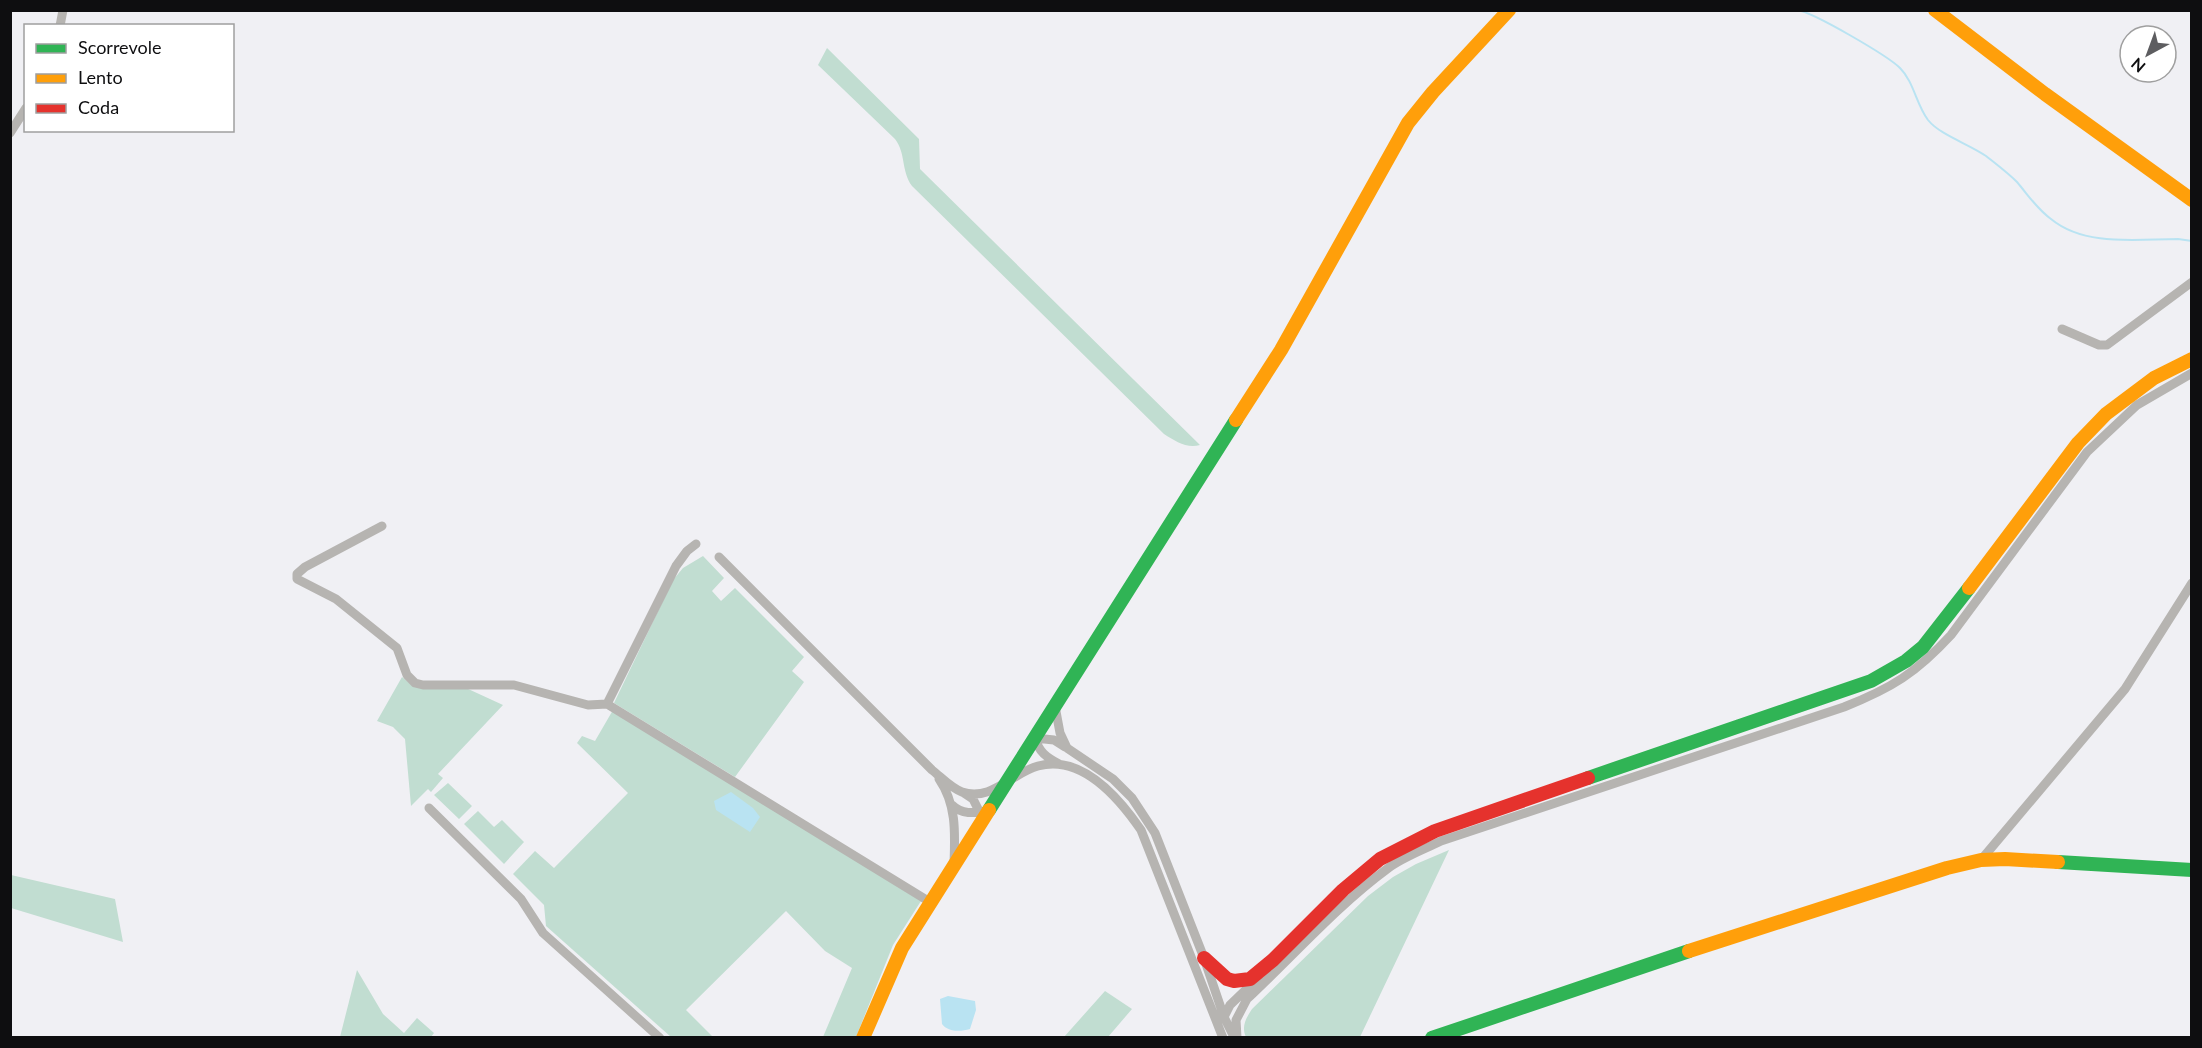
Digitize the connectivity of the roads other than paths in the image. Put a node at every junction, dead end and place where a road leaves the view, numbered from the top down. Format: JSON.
{"nodes":[{"id":1,"x":1509,"y":10,"type":"edge"},
{"id":2,"x":1935,"y":10,"type":"edge"},
{"id":3,"x":24,"y":111,"type":"edge"},
{"id":4,"x":10,"y":133,"type":"edge"},
{"id":5,"x":2192,"y":200,"type":"edge"},
{"id":6,"x":2192,"y":282,"type":"edge"},
{"id":7,"x":2062,"y":329,"type":"dead end"},
{"id":8,"x":2192,"y":359,"type":"edge"},
{"id":9,"x":2192,"y":373,"type":"edge"},
{"id":10,"x":382,"y":526,"type":"dead end"},
{"id":11,"x":696,"y":544,"type":"dead end"},
{"id":12,"x":719,"y":556,"type":"dead end"},
{"id":13,"x":2192,"y":583,"type":"edge"},
{"id":14,"x":607,"y":704,"type":"junction"},
{"id":15,"x":1055,"y":706,"type":"junction"},
{"id":16,"x":1035,"y":738,"type":"junction"},
{"id":17,"x":1067,"y":748,"type":"junction"},
{"id":18,"x":1059,"y":764,"type":"junction"},
{"id":19,"x":932,"y":770,"type":"junction"},
{"id":20,"x":1008,"y":782,"type":"junction"},
{"id":21,"x":961,"y":792,"type":"junction"},
{"id":22,"x":952,"y":805,"type":"junction"},
{"id":23,"x":429,"y":808,"type":"dead end"},
{"id":24,"x":984,"y":814,"type":"junction"},
{"id":25,"x":1981,"y":860,"type":"junction"},
{"id":26,"x":953,"y":865,"type":"junction"},
{"id":27,"x":2192,"y":870,"type":"edge"},
{"id":28,"x":930,"y":902,"type":"junction"},
{"id":29,"x":1204,"y":958,"type":"junction"},
{"id":30,"x":1273,"y":960,"type":"junction"},
{"id":31,"x":1205,"y":991,"type":"junction"},
{"id":32,"x":1247,"y":999,"type":"junction"},
{"id":33,"x":1224,"y":1017,"type":"junction"},
{"id":34,"x":660,"y":1038,"type":"edge"},
{"id":35,"x":863,"y":1038,"type":"edge"},
{"id":36,"x":1224,"y":1038,"type":"edge"},
{"id":37,"x":1236,"y":1038,"type":"edge"},
{"id":38,"x":1432,"y":1038,"type":"edge"}],
"edges":[{"from":1,"to":15,"type":"street"},
{"from":2,"to":5,"type":"street"},
{"from":3,"to":4,"type":"street"},
{"from":6,"to":7,"type":"street"},
{"from":8,"to":30,"type":"street"},
{"from":9,"to":32,"type":"street"},
{"from":10,"to":14,"type":"street"},
{"from":11,"to":14,"type":"street"},
{"from":12,"to":19,"type":"street"},
{"from":13,"to":25,"type":"street"},
{"from":14,"to":28,"type":"street"},
{"from":15,"to":16,"type":"street"},
{"from":15,"to":17,"type":"street"},
{"from":16,"to":17,"type":"street"},
{"from":16,"to":18,"type":"street"},
{"from":16,"to":20,"type":"street"},
{"from":17,"to":29,"type":"street"},
{"from":18,"to":20,"type":"street"},
{"from":18,"to":31,"type":"street"},
{"from":19,"to":21,"type":"street"},
{"from":19,"to":22,"type":"street"},
{"from":20,"to":21,"type":"street"},
{"from":20,"to":24,"type":"street"},
{"from":21,"to":24,"type":"street"},
{"from":22,"to":24,"type":"street"},
{"from":22,"to":26,"type":"street"},
{"from":23,"to":34,"type":"street"},
{"from":24,"to":26,"type":"street"},
{"from":25,"to":27,"type":"street"},
{"from":25,"to":38,"type":"street"},
{"from":26,"to":28,"type":"street"},
{"from":28,"to":35,"type":"street"},
{"from":29,"to":30,"type":"street"},
{"from":29,"to":33,"type":"street"},
{"from":30,"to":33,"type":"street"},
{"from":31,"to":33,"type":"street"},
{"from":31,"to":36,"type":"street"},
{"from":32,"to":33,"type":"street"},
{"from":32,"to":37,"type":"street"},
{"from":33,"to":36,"type":"street"},
{"from":33,"to":37,"type":"street"}]}
